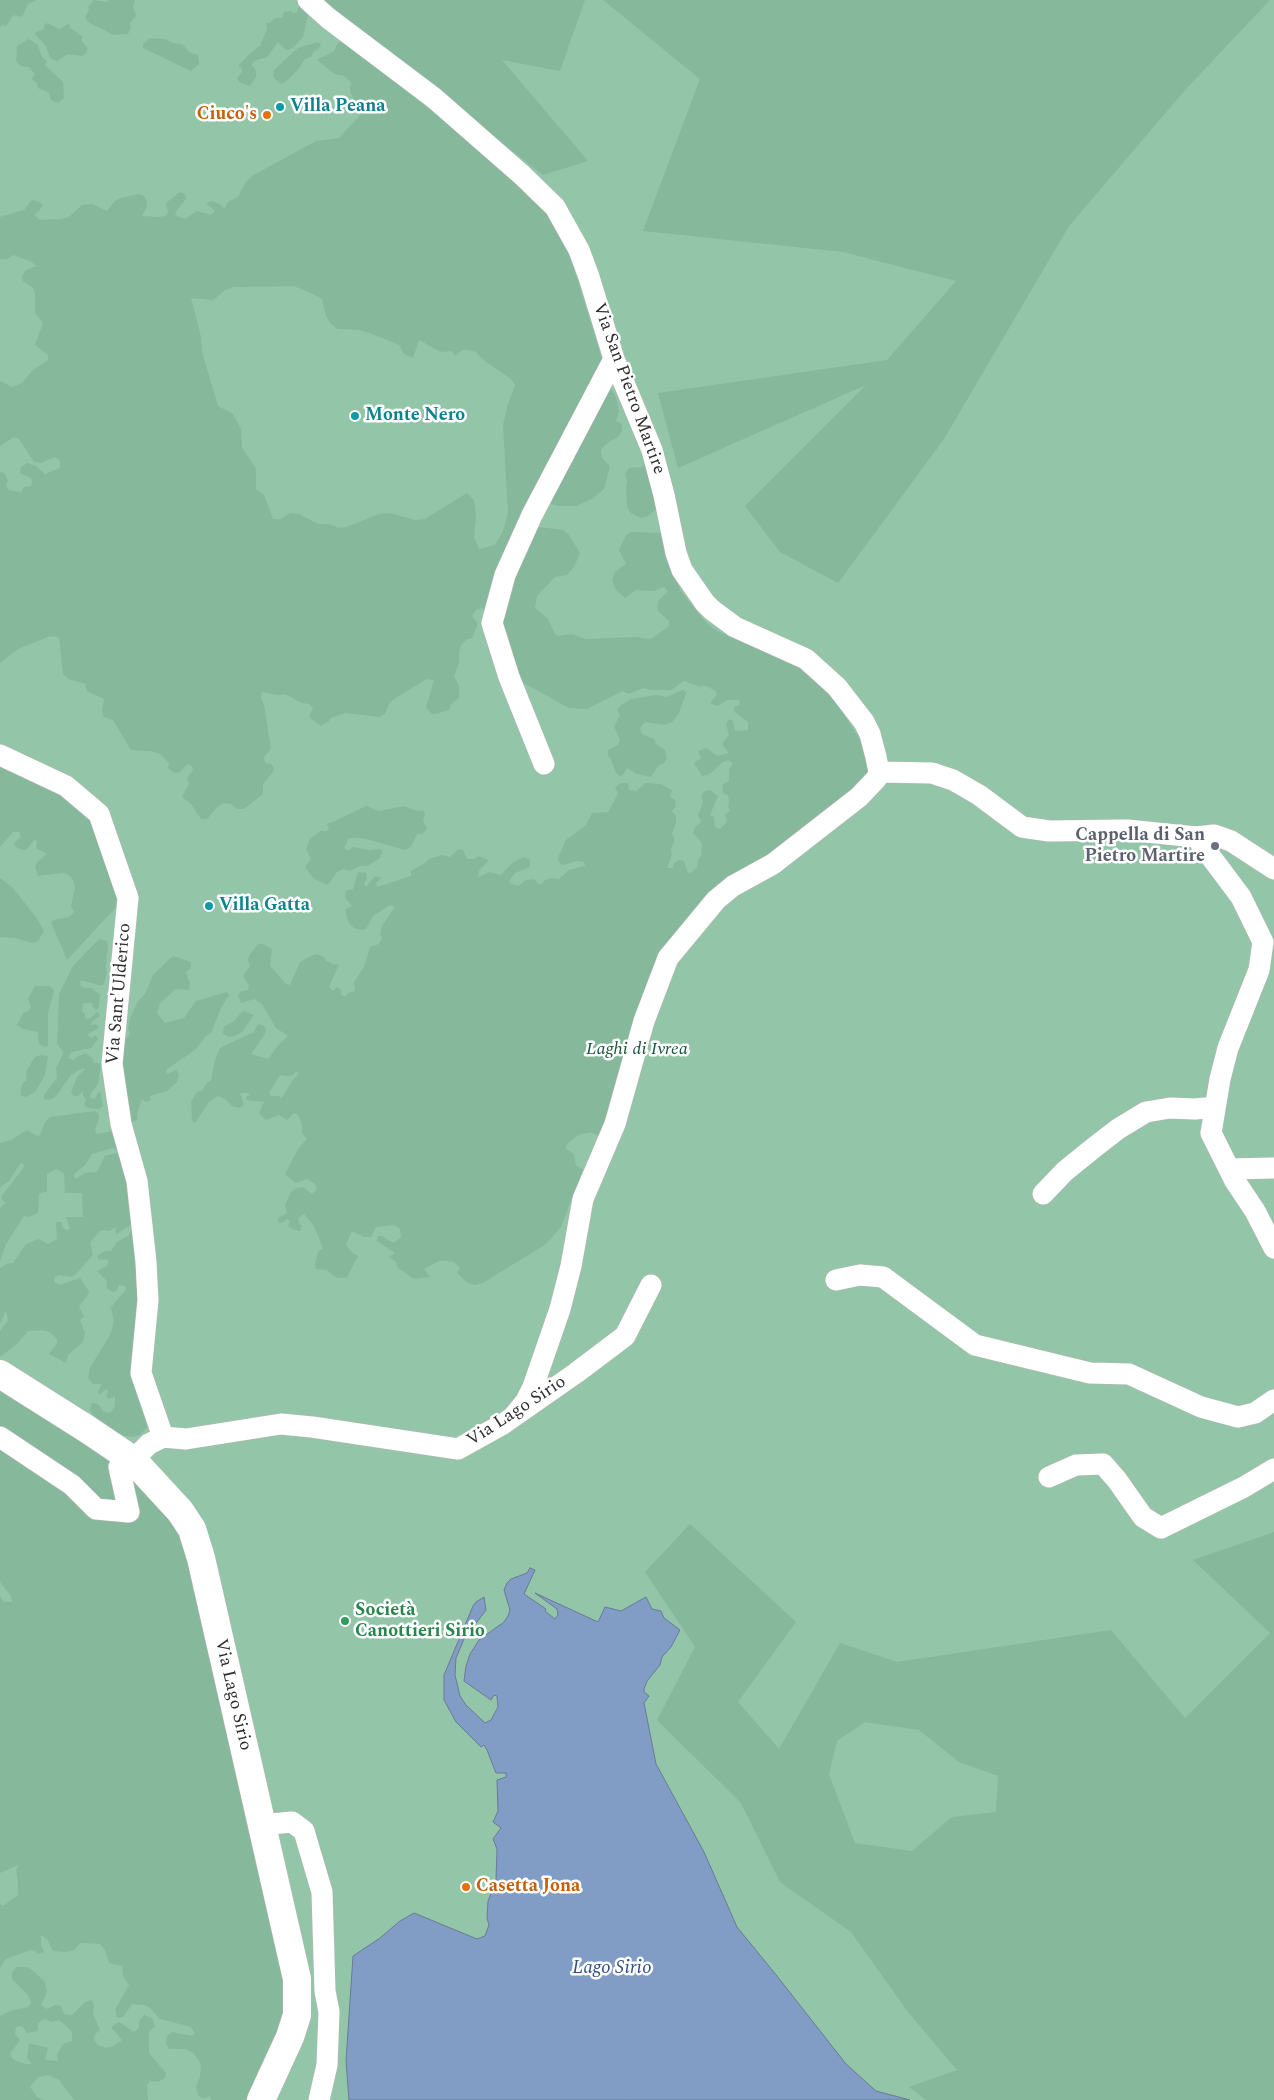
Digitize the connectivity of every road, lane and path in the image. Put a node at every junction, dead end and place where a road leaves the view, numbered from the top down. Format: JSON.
{"nodes":[{"id":1,"x":308,"y":0,"type":"edge"},
{"id":2,"x":614,"y":359,"type":"junction"},
{"id":3,"x":0,"y":755,"type":"edge"},
{"id":4,"x":544,"y":764,"type":"dead end"},
{"id":5,"x":879,"y":772,"type":"junction"},
{"id":6,"x":1196,"y":837,"type":"junction"},
{"id":7,"x":1274,"y":869,"type":"edge"},
{"id":8,"x":1215,"y":1107,"type":"junction"},
{"id":9,"x":1274,"y":1168,"type":"edge"},
{"id":10,"x":1229,"y":1169,"type":"junction"},
{"id":11,"x":1043,"y":1194,"type":"dead end"},
{"id":12,"x":1274,"y":1248,"type":"edge"},
{"id":13,"x":836,"y":1280,"type":"dead end"},
{"id":14,"x":651,"y":1285,"type":"dead end"},
{"id":15,"x":0,"y":1374,"type":"edge"},
{"id":16,"x":1274,"y":1400,"type":"edge"},
{"id":17,"x":513,"y":1417,"type":"junction"},
{"id":18,"x":0,"y":1437,"type":"edge"},
{"id":19,"x":163,"y":1437,"type":"junction"},
{"id":20,"x":133,"y":1460,"type":"junction"},
{"id":21,"x":1274,"y":1469,"type":"edge"},
{"id":22,"x":1049,"y":1477,"type":"dead end"},
{"id":23,"x":271,"y":1824,"type":"dead end"},
{"id":24,"x":261,"y":2100,"type":"edge"},
{"id":25,"x":319,"y":2100,"type":"edge"}],
"edges":[{"from":1,"to":2,"type":"street","name":"Via San Pietro Martire"},
{"from":2,"to":4,"type":"street"},
{"from":2,"to":5,"type":"street","name":"Via San Pietro Martire"},
{"from":3,"to":19,"type":"street","name":"Via Sant'Ulderico"},
{"from":5,"to":6,"type":"street"},
{"from":5,"to":17,"type":"street"},
{"from":6,"to":7,"type":"street"},
{"from":6,"to":8,"type":"street"},
{"from":8,"to":10,"type":"street"},
{"from":8,"to":11,"type":"street"},
{"from":9,"to":10,"type":"street"},
{"from":10,"to":12,"type":"street"},
{"from":13,"to":16,"type":"street"},
{"from":14,"to":17,"type":"street","name":"Via Lago Sirio"},
{"from":15,"to":20,"type":"main road","name":"Via Lago Sirio"},
{"from":17,"to":19,"type":"street","name":"Via Lago Sirio"},
{"from":18,"to":20,"type":"street"},
{"from":19,"to":20,"type":"street"},
{"from":20,"to":24,"type":"main road","name":"Via Lago Sirio"},
{"from":21,"to":22,"type":"street"},
{"from":23,"to":25,"type":"street"}]}
